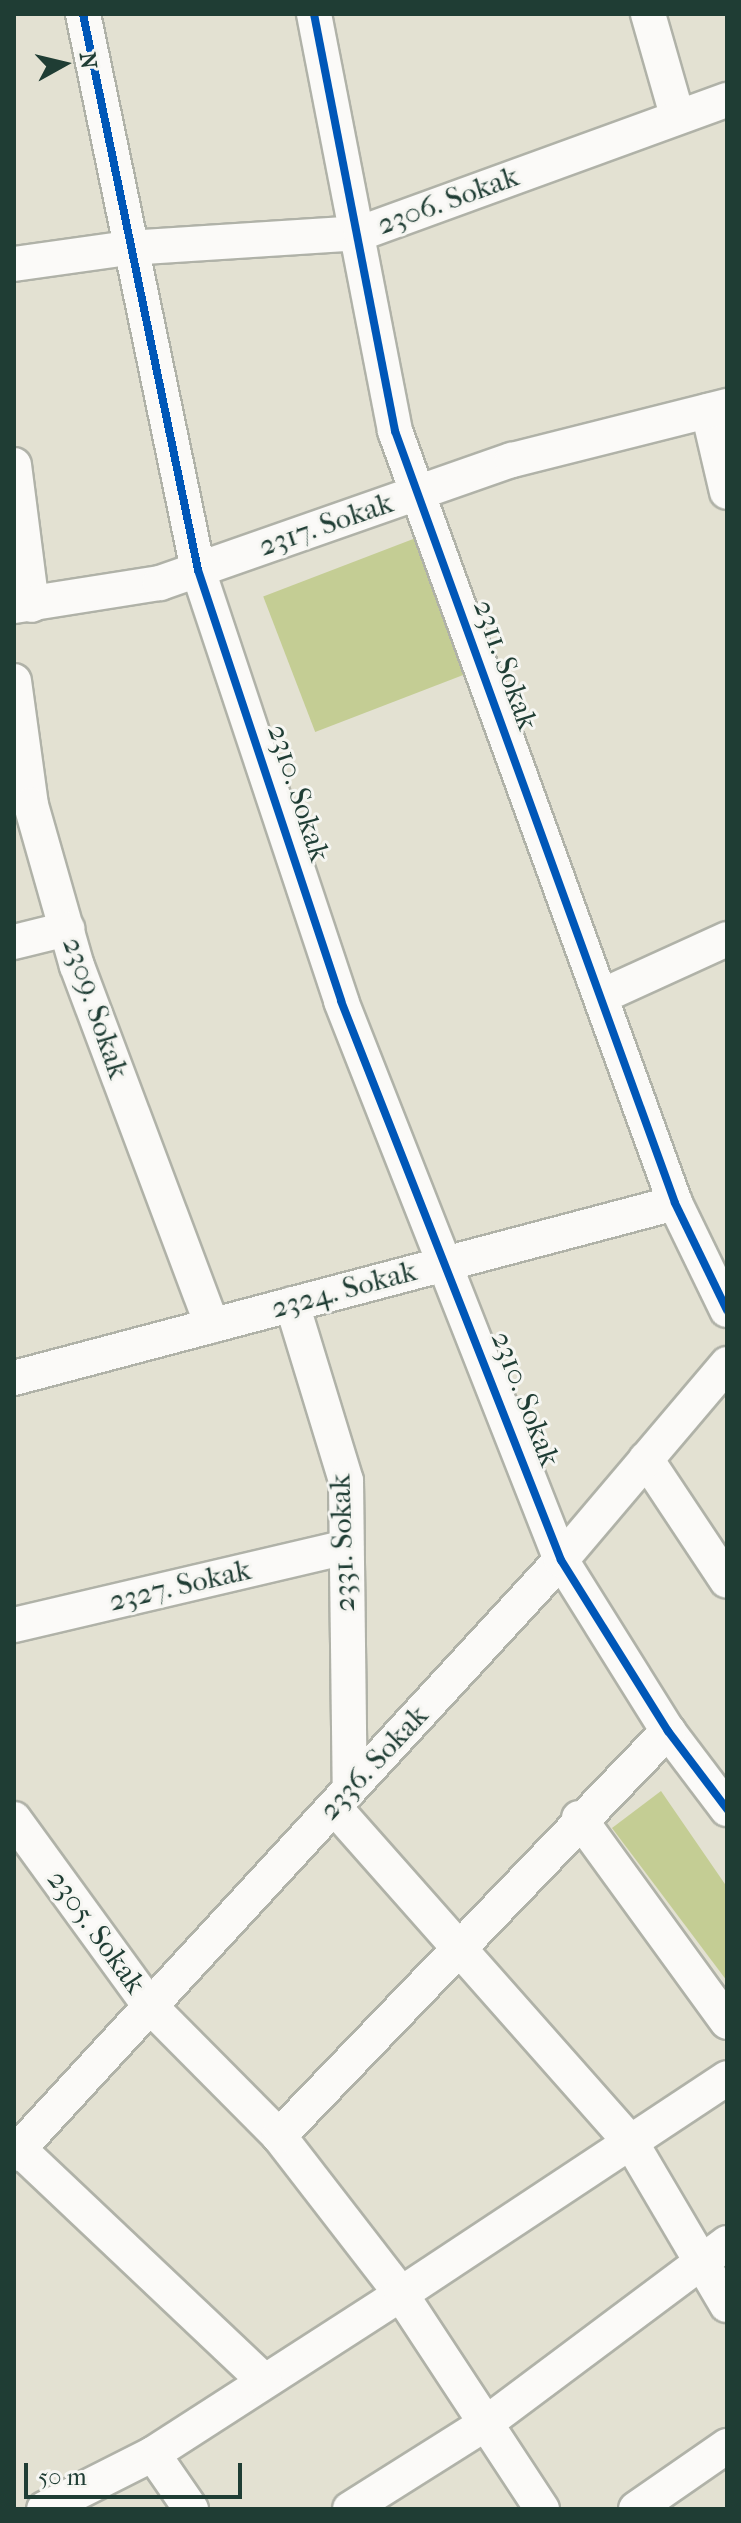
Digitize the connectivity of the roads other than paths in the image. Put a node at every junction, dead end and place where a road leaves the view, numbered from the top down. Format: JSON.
{"nodes":[{"id":1,"x":83,"y":14,"type":"edge"},
{"id":2,"x":314,"y":14,"type":"edge"},
{"id":3,"x":648,"y":14,"type":"edge"},
{"id":4,"x":727,"y":100,"type":"edge"},
{"id":5,"x":677,"y":115,"type":"junction"},
{"id":6,"x":361,"y":233,"type":"junction"},
{"id":7,"x":128,"y":248,"type":"junction"},
{"id":8,"x":14,"y":264,"type":"edge"},
{"id":9,"x":718,"y":409,"type":"edge"},
{"id":10,"x":14,"y":465,"type":"edge"},
{"id":11,"x":727,"y":492,"type":"edge"},
{"id":12,"x":417,"y":493,"type":"junction"},
{"id":13,"x":198,"y":570,"type":"junction"},
{"id":14,"x":23,"y":606,"type":"edge"},
{"id":15,"x":14,"y":681,"type":"edge"},
{"id":16,"x":67,"y":929,"type":"junction"},
{"id":17,"x":727,"y":939,"type":"edge"},
{"id":18,"x":14,"y":942,"type":"edge"},
{"id":19,"x":602,"y":996,"type":"junction"},
{"id":20,"x":675,"y":1203,"type":"junction"},
{"id":21,"x":446,"y":1263,"type":"junction"},
{"id":22,"x":292,"y":1304,"type":"junction"},
{"id":23,"x":727,"y":1310,"type":"edge"},
{"id":24,"x":212,"y":1325,"type":"junction"},
{"id":25,"x":727,"y":1364,"type":"edge"},
{"id":26,"x":14,"y":1378,"type":"edge"},
{"id":27,"x":646,"y":1459,"type":"junction"},
{"id":28,"x":346,"y":1547,"type":"junction"},
{"id":29,"x":561,"y":1560,"type":"junction"},
{"id":30,"x":727,"y":1581,"type":"edge"},
{"id":31,"x":14,"y":1625,"type":"edge"},
{"id":32,"x":668,"y":1731,"type":"junction"},
{"id":33,"x":342,"y":1798,"type":"junction"},
{"id":34,"x":727,"y":1809,"type":"edge"},
{"id":35,"x":579,"y":1818,"type":"junction"},
{"id":36,"x":14,"y":1819,"type":"edge"},
{"id":37,"x":461,"y":1943,"type":"junction"},
{"id":38,"x":150,"y":2006,"type":"junction"},
{"id":39,"x":727,"y":2022,"type":"edge"},
{"id":40,"x":727,"y":2078,"type":"edge"},
{"id":41,"x":279,"y":2136,"type":"junction"},
{"id":42,"x":632,"y":2144,"type":"junction"},
{"id":43,"x":16,"y":2152,"type":"edge"},
{"id":44,"x":713,"y":2252,"type":"edge"},
{"id":45,"x":401,"y":2294,"type":"junction"},
{"id":46,"x":727,"y":2305,"type":"edge"},
{"id":47,"x":264,"y":2381,"type":"junction"},
{"id":48,"x":485,"y":2424,"type":"junction"},
{"id":49,"x":727,"y":2446,"type":"edge"},
{"id":50,"x":153,"y":2454,"type":"junction"},
{"id":51,"x":399,"y":2496,"type":"edge"},
{"id":52,"x":44,"y":2509,"type":"edge"},
{"id":53,"x":191,"y":2509,"type":"edge"},
{"id":54,"x":350,"y":2509,"type":"edge"},
{"id":55,"x":542,"y":2509,"type":"edge"},
{"id":56,"x":636,"y":2509,"type":"edge"}],
"edges":[{"from":1,"to":7,"type":"street","name":"2310. Sokak"},
{"from":2,"to":6,"type":"street","name":"2311. Sokak"},
{"from":3,"to":5,"type":"street"},
{"from":4,"to":5,"type":"street","name":"2306. Sokak"},
{"from":5,"to":6,"type":"street","name":"2306. Sokak"},
{"from":6,"to":7,"type":"street","name":"2306. Sokak"},
{"from":6,"to":12,"type":"street","name":"2311. Sokak"},
{"from":7,"to":8,"type":"street","name":"2306. Sokak"},
{"from":7,"to":13,"type":"street","name":"2310. Sokak"},
{"from":9,"to":11,"type":"street"},
{"from":9,"to":12,"type":"street","name":"2317. Sokak"},
{"from":10,"to":14,"type":"street"},
{"from":12,"to":13,"type":"street","name":"2317. Sokak"},
{"from":12,"to":19,"type":"street","name":"2311. Sokak"},
{"from":13,"to":14,"type":"street","name":"2317. Sokak"},
{"from":13,"to":21,"type":"street","name":"2310. Sokak"},
{"from":15,"to":16,"type":"street","name":"2309. Sokak"},
{"from":16,"to":18,"type":"street"},
{"from":16,"to":24,"type":"street","name":"2309. Sokak"},
{"from":17,"to":19,"type":"street"},
{"from":19,"to":20,"type":"street","name":"2311. Sokak"},
{"from":20,"to":21,"type":"street","name":"2324. Sokak"},
{"from":20,"to":23,"type":"street","name":"2311. Sokak"},
{"from":21,"to":22,"type":"street","name":"2324. Sokak"},
{"from":21,"to":29,"type":"street","name":"2310. Sokak"},
{"from":22,"to":24,"type":"street","name":"2324. Sokak"},
{"from":22,"to":28,"type":"street","name":"2331. Sokak"},
{"from":24,"to":26,"type":"street","name":"2324. Sokak"},
{"from":25,"to":27,"type":"street","name":"2336. Sokak"},
{"from":27,"to":29,"type":"street","name":"2336. Sokak"},
{"from":27,"to":30,"type":"street"},
{"from":28,"to":31,"type":"street","name":"2327. Sokak"},
{"from":28,"to":33,"type":"street","name":"2331. Sokak"},
{"from":29,"to":32,"type":"street","name":"2310. Sokak"},
{"from":29,"to":33,"type":"street","name":"2336. Sokak"},
{"from":32,"to":34,"type":"street","name":"2310. Sokak"},
{"from":32,"to":35,"type":"street"},
{"from":33,"to":37,"type":"street"},
{"from":33,"to":38,"type":"street","name":"2336. Sokak"},
{"from":35,"to":37,"type":"street"},
{"from":35,"to":39,"type":"street"},
{"from":36,"to":38,"type":"street","name":"2305. Sokak"},
{"from":37,"to":41,"type":"street"},
{"from":37,"to":42,"type":"street"},
{"from":38,"to":41,"type":"street","name":"2305. Sokak"},
{"from":38,"to":43,"type":"street","name":"2336. Sokak"},
{"from":40,"to":42,"type":"street"},
{"from":41,"to":45,"type":"street","name":"2305. Sokak"},
{"from":42,"to":44,"type":"street"},
{"from":42,"to":45,"type":"street"},
{"from":43,"to":47,"type":"street"},
{"from":44,"to":46,"type":"street"},
{"from":44,"to":48,"type":"street"},
{"from":45,"to":47,"type":"street"},
{"from":45,"to":48,"type":"street","name":"2305. Sokak"},
{"from":47,"to":50,"type":"street"},
{"from":48,"to":51,"type":"street"},
{"from":48,"to":55,"type":"street","name":"2305. Sokak"},
{"from":49,"to":56,"type":"street"},
{"from":50,"to":52,"type":"street"},
{"from":50,"to":53,"type":"street"},
{"from":51,"to":54,"type":"street"}]}
